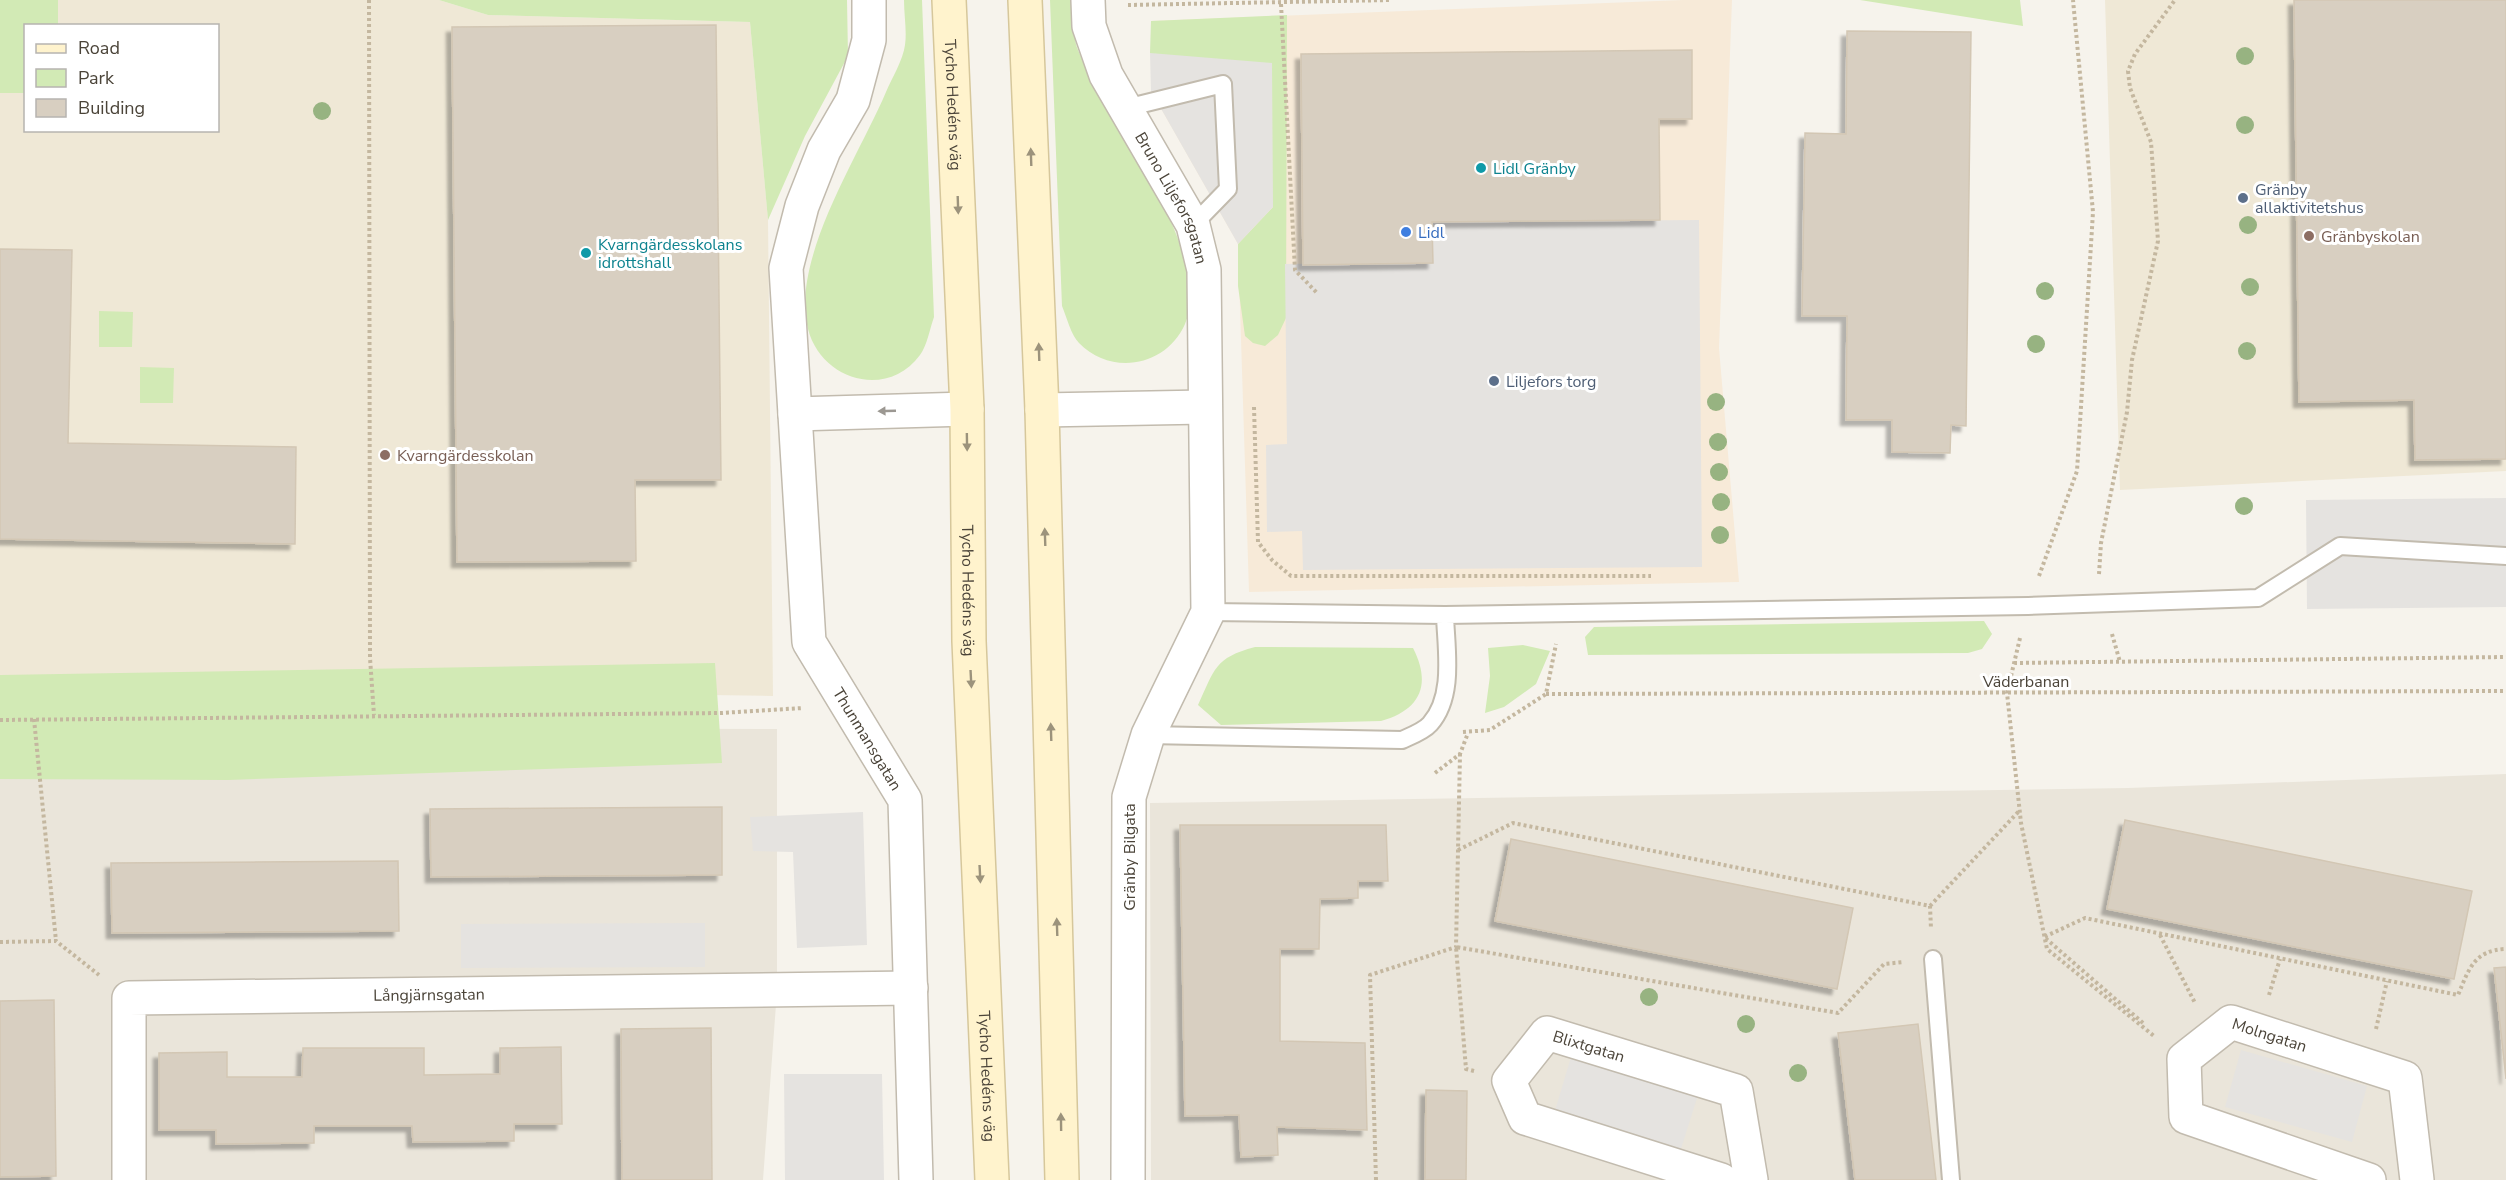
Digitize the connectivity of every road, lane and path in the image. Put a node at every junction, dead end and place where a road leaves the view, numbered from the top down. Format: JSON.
{"nodes":[{"id":1,"x":369,"y":0,"type":"edge"},
{"id":2,"x":869,"y":0,"type":"edge"},
{"id":3,"x":949,"y":0,"type":"edge"},
{"id":4,"x":1025,"y":0,"type":"edge"},
{"id":5,"x":1391,"y":0,"type":"edge"},
{"id":6,"x":2073,"y":0,"type":"edge"},
{"id":7,"x":2175,"y":0,"type":"edge"},
{"id":8,"x":1268,"y":2,"type":"edge"},
{"id":9,"x":1298,"y":2,"type":"edge"},
{"id":10,"x":1088,"y":3,"type":"edge"},
{"id":11,"x":1281,"y":4,"type":"junction"},
{"id":12,"x":1126,"y":108,"type":"junction"},
{"id":13,"x":1193,"y":225,"type":"junction"},
{"id":14,"x":1317,"y":293,"type":"dead end"},
{"id":15,"x":1205,"y":407,"type":"junction"},
{"id":16,"x":1254,"y":407,"type":"dead end"},
{"id":17,"x":967,"y":409,"type":"junction"},
{"id":18,"x":1042,"y":410,"type":"junction"},
{"id":19,"x":795,"y":414,"type":"junction"},
{"id":20,"x":2506,"y":556,"type":"edge"},
{"id":21,"x":1651,"y":576,"type":"dead end"},
{"id":22,"x":2104,"y":603,"type":"junction"},
{"id":23,"x":2028,"y":606,"type":"junction"},
{"id":24,"x":1208,"y":612,"type":"junction"},
{"id":25,"x":1563,"y":612,"type":"junction"},
{"id":26,"x":1445,"y":615,"type":"junction"},
{"id":27,"x":2506,"y":657,"type":"edge"},
{"id":28,"x":2120,"y":662,"type":"junction"},
{"id":29,"x":2014,"y":663,"type":"junction"},
{"id":30,"x":2506,"y":691,"type":"edge"},
{"id":31,"x":2007,"y":693,"type":"junction"},
{"id":32,"x":1546,"y":694,"type":"junction"},
{"id":33,"x":842,"y":697,"type":"junction"},
{"id":34,"x":374,"y":715,"type":"junction"},
{"id":35,"x":34,"y":719,"type":"junction"},
{"id":36,"x":0,"y":720,"type":"edge"},
{"id":37,"x":1430,"y":725,"type":"junction"},
{"id":38,"x":1468,"y":733,"type":"junction"},
{"id":39,"x":1148,"y":735,"type":"junction"},
{"id":40,"x":1460,"y":754,"type":"junction"},
{"id":41,"x":1435,"y":773,"type":"dead end"},
{"id":42,"x":2020,"y":810,"type":"junction"},
{"id":43,"x":1458,"y":850,"type":"junction"},
{"id":44,"x":1930,"y":906,"type":"junction"},
{"id":45,"x":2160,"y":934,"type":"junction"},
{"id":46,"x":2044,"y":937,"type":"junction"},
{"id":47,"x":56,"y":941,"type":"junction"},
{"id":48,"x":0,"y":942,"type":"edge"},
{"id":49,"x":1456,"y":947,"type":"junction"},
{"id":50,"x":2506,"y":950,"type":"edge"},
{"id":51,"x":1933,"y":959,"type":"junction"},
{"id":52,"x":2387,"y":981,"type":"junction"},
{"id":53,"x":911,"y":988,"type":"junction"},
{"id":54,"x":129,"y":998,"type":"junction"},
{"id":55,"x":2212,"y":1037,"type":"junction"},
{"id":56,"x":2184,"y":1059,"type":"junction"},
{"id":57,"x":2367,"y":1066,"type":"junction"},
{"id":58,"x":1509,"y":1082,"type":"junction"},
{"id":59,"x":129,"y":1180,"type":"edge"},
{"id":60,"x":916,"y":1180,"type":"edge"},
{"id":61,"x":992,"y":1180,"type":"edge"},
{"id":62,"x":1062,"y":1180,"type":"edge"},
{"id":63,"x":1128,"y":1180,"type":"edge"},
{"id":64,"x":1376,"y":1180,"type":"edge"},
{"id":65,"x":1721,"y":1180,"type":"edge"},
{"id":66,"x":1751,"y":1180,"type":"edge"},
{"id":67,"x":1951,"y":1180,"type":"edge"},
{"id":68,"x":2369,"y":1180,"type":"edge"},
{"id":69,"x":2417,"y":1180,"type":"edge"}],
"edges":[{"from":1,"to":34,"type":"path"},
{"from":2,"to":19,"type":"street","name":"Thunmansgatan"},
{"from":3,"to":17,"type":"main road","name":"Tycho Hedéns väg","one_way":true},
{"from":18,"to":4,"type":"main road","one_way":true},
{"from":5,"to":9,"type":"path"},
{"from":6,"to":23,"type":"path"},
{"from":7,"to":22,"type":"path"},
{"from":8,"to":10,"type":"path"},
{"from":8,"to":11,"type":"path"},
{"from":9,"to":11,"type":"path"},
{"from":10,"to":12,"type":"street","name":"Bruno Liljeforsgatan"},
{"from":11,"to":14,"type":"path"},
{"from":12,"to":13,"type":"street","name":"Bruno Liljeforsgatan"},
{"from":12,"to":13,"type":"lane"},
{"from":13,"to":15,"type":"street","name":"Bruno Liljeforsgatan"},
{"from":15,"to":18,"type":"street"},
{"from":15,"to":24,"type":"street","name":"Gränby Bilgata"},
{"from":16,"to":21,"type":"path"},
{"from":17,"to":19,"type":"street","one_way":true},
{"from":17,"to":61,"type":"main road","name":"Tycho Hedéns väg","one_way":true},
{"from":62,"to":18,"type":"main road","one_way":true},
{"from":19,"to":33,"type":"street","name":"Thunmansgatan"},
{"from":20,"to":22,"type":"lane"},
{"from":22,"to":23,"type":"lane"},
{"from":22,"to":28,"type":"path"},
{"from":23,"to":25,"type":"lane"},
{"from":23,"to":29,"type":"path"},
{"from":24,"to":26,"type":"lane"},
{"from":24,"to":39,"type":"street","name":"Gränby Bilgata"},
{"from":25,"to":26,"type":"lane"},
{"from":25,"to":32,"type":"path"},
{"from":26,"to":37,"type":"lane"},
{"from":27,"to":28,"type":"path"},
{"from":28,"to":29,"type":"path"},
{"from":29,"to":31,"type":"path"},
{"from":30,"to":31,"type":"path","name":"Väderbanan"},
{"from":31,"to":32,"type":"path","name":"Väderbanan"},
{"from":31,"to":42,"type":"path"},
{"from":32,"to":38,"type":"path"},
{"from":33,"to":34,"type":"path"},
{"from":33,"to":53,"type":"street","name":"Thunmansgatan"},
{"from":34,"to":35,"type":"path"},
{"from":35,"to":36,"type":"path"},
{"from":35,"to":47,"type":"path"},
{"from":37,"to":38,"type":"path"},
{"from":37,"to":39,"type":"lane"},
{"from":38,"to":40,"type":"path"},
{"from":39,"to":63,"type":"street","name":"Gränby Bilgata"},
{"from":40,"to":41,"type":"path"},
{"from":40,"to":43,"type":"path"},
{"from":42,"to":44,"type":"path"},
{"from":42,"to":46,"type":"path"},
{"from":43,"to":44,"type":"path"},
{"from":43,"to":49,"type":"path"},
{"from":44,"to":51,"type":"path"},
{"from":45,"to":46,"type":"path"},
{"from":45,"to":52,"type":"path"},
{"from":45,"to":55,"type":"path"},
{"from":46,"to":56,"type":"path"},
{"from":46,"to":56,"type":"path"},
{"from":47,"to":48,"type":"path"},
{"from":47,"to":54,"type":"path"},
{"from":49,"to":51,"type":"path"},
{"from":49,"to":58,"type":"path"},
{"from":49,"to":64,"type":"path"},
{"from":50,"to":52,"type":"path"},
{"from":51,"to":67,"type":"lane"},
{"from":52,"to":57,"type":"path"},
{"from":53,"to":54,"type":"street","name":"Långjärnsgatan"},
{"from":53,"to":60,"type":"street","name":"Thunmansgatan"},
{"from":54,"to":59,"type":"street"},
{"from":55,"to":56,"type":"street","name":"Molngatan"},
{"from":55,"to":57,"type":"street","name":"Molngatan"},
{"from":56,"to":68,"type":"street"},
{"from":57,"to":69,"type":"street","name":"Molngatan"},
{"from":58,"to":65,"type":"street"},
{"from":58,"to":66,"type":"street","name":"Blixtgatan"}]}
